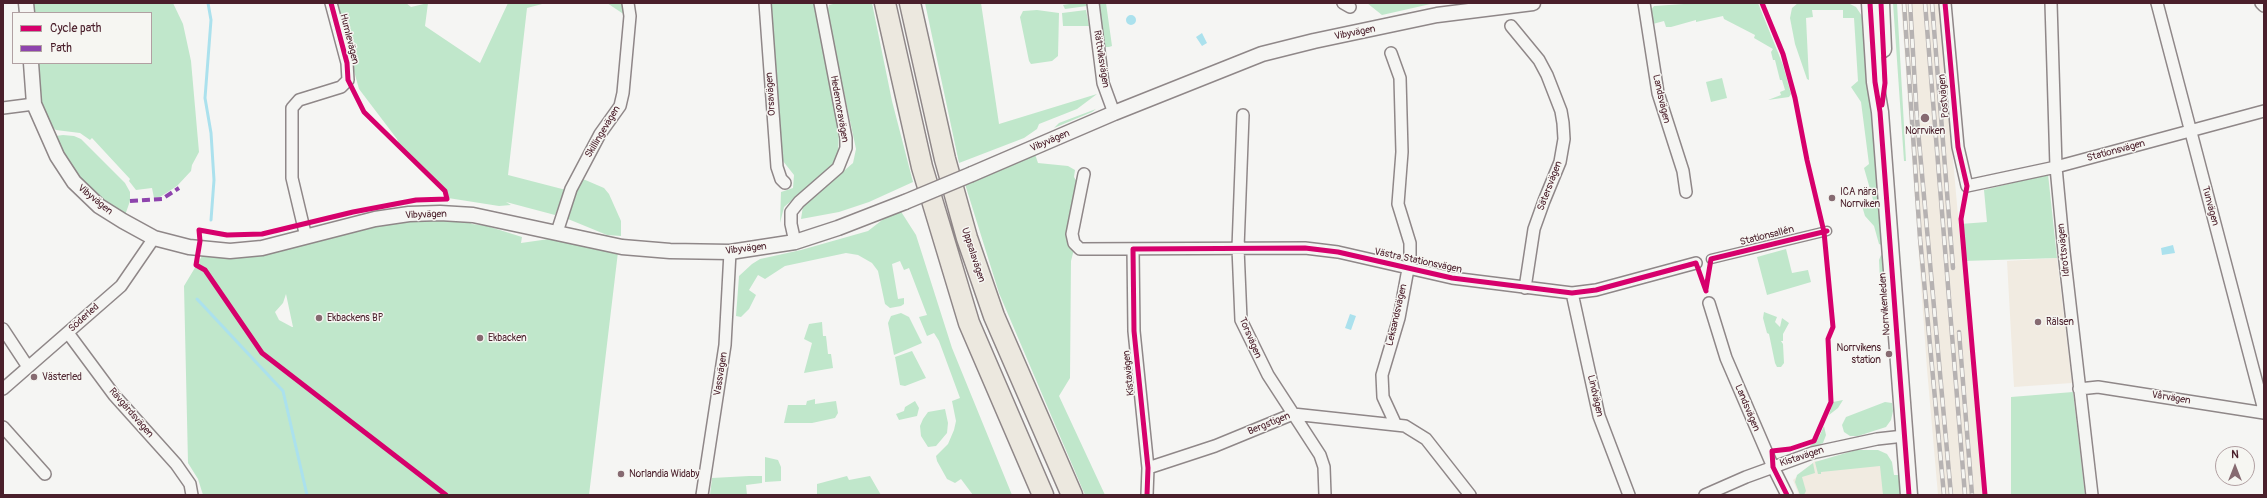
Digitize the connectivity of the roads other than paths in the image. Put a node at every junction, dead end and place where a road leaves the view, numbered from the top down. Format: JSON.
{"nodes":[{"id":1,"x":331,"y":3,"type":"edge"},
{"id":2,"x":628,"y":3,"type":"edge"},
{"id":3,"x":765,"y":3,"type":"edge"},
{"id":4,"x":820,"y":3,"type":"edge"},
{"id":5,"x":885,"y":3,"type":"edge"},
{"id":6,"x":910,"y":3,"type":"edge"},
{"id":7,"x":1093,"y":3,"type":"edge"},
{"id":8,"x":1533,"y":3,"type":"edge"},
{"id":9,"x":1644,"y":3,"type":"edge"},
{"id":10,"x":1860,"y":3,"type":"edge"},
{"id":11,"x":1870,"y":3,"type":"edge"},
{"id":12,"x":1881,"y":3,"type":"edge"},
{"id":13,"x":1945,"y":3,"type":"edge"},
{"id":14,"x":2051,"y":3,"type":"edge"},
{"id":15,"x":2157,"y":3,"type":"edge"},
{"id":16,"x":2261,"y":3,"type":"edge"},
{"id":17,"x":1474,"y":6,"type":"edge"},
{"id":18,"x":2264,"y":6,"type":"edge"},
{"id":19,"x":1871,"y":22,"type":"junction"},
{"id":20,"x":1511,"y":26,"type":"dead end"},
{"id":21,"x":1391,"y":52,"type":"dead end"},
{"id":22,"x":31,"y":64,"type":"edge"},
{"id":23,"x":34,"y":104,"type":"junction"},
{"id":24,"x":3,"y":108,"type":"edge"},
{"id":25,"x":2264,"y":111,"type":"edge"},
{"id":26,"x":1880,"y":112,"type":"junction"},
{"id":27,"x":1114,"y":113,"type":"junction"},
{"id":28,"x":1243,"y":115,"type":"dead end"},
{"id":29,"x":2190,"y":131,"type":"junction"},
{"id":30,"x":2056,"y":167,"type":"junction"},
{"id":31,"x":1084,"y":174,"type":"dead end"},
{"id":32,"x":785,"y":183,"type":"dead end"},
{"id":33,"x":1967,"y":186,"type":"joint"},
{"id":34,"x":1686,"y":192,"type":"dead end"},
{"id":35,"x":1828,"y":231,"type":"dead end"},
{"id":36,"x":556,"y":232,"type":"junction"},
{"id":37,"x":306,"y":237,"type":"junction"},
{"id":38,"x":154,"y":238,"type":"junction"},
{"id":39,"x":795,"y":242,"type":"junction"},
{"id":40,"x":1238,"y":248,"type":"junction"},
{"id":41,"x":1133,"y":249,"type":"junction"},
{"id":42,"x":730,"y":252,"type":"junction"},
{"id":43,"x":1711,"y":259,"type":"dead end"},
{"id":44,"x":1696,"y":263,"type":"dead end"},
{"id":45,"x":1408,"y":269,"type":"junction"},
{"id":46,"x":1525,"y":288,"type":"junction"},
{"id":47,"x":1572,"y":293,"type":"junction"},
{"id":48,"x":1709,"y":303,"type":"dead end"},
{"id":49,"x":3,"y":329,"type":"edge"},
{"id":50,"x":68,"y":333,"type":"junction"},
{"id":51,"x":28,"y":367,"type":"junction"},
{"id":52,"x":3,"y":389,"type":"edge"},
{"id":53,"x":2079,"y":389,"type":"junction"},
{"id":54,"x":2264,"y":411,"type":"edge"},
{"id":55,"x":1293,"y":414,"type":"junction"},
{"id":56,"x":1395,"y":423,"type":"junction"},
{"id":57,"x":3,"y":427,"type":"edge"},
{"id":58,"x":1904,"y":436,"type":"junction"},
{"id":59,"x":1773,"y":467,"type":"junction"},
{"id":60,"x":1148,"y":468,"type":"junction"},
{"id":61,"x":45,"y":474,"type":"dead end"},
{"id":62,"x":192,"y":495,"type":"edge"},
{"id":63,"x":702,"y":495,"type":"edge"},
{"id":64,"x":1043,"y":495,"type":"edge"},
{"id":65,"x":1072,"y":495,"type":"edge"},
{"id":66,"x":1147,"y":495,"type":"edge"},
{"id":67,"x":1325,"y":495,"type":"edge"},
{"id":68,"x":1470,"y":495,"type":"edge"},
{"id":69,"x":1629,"y":495,"type":"edge"},
{"id":70,"x":1705,"y":495,"type":"edge"},
{"id":71,"x":1787,"y":495,"type":"edge"},
{"id":72,"x":1909,"y":495,"type":"edge"},
{"id":73,"x":2092,"y":495,"type":"edge"}],
"edges":[{"from":1,"to":37,"type":"street","name":"Humlevägen"},
{"from":2,"to":36,"type":"street","name":"Skillingevägen"},
{"from":3,"to":32,"type":"street","name":"Orsavägen"},
{"from":4,"to":39,"type":"street","name":"Hedemoravägen"},
{"from":5,"to":64,"type":"highway"},
{"from":6,"to":65,"type":"highway","name":"Uppsalavägen"},
{"from":7,"to":27,"type":"street","name":"Rättviksvägen"},
{"from":8,"to":17,"type":"street","name":"Vibyvägen"},
{"from":9,"to":34,"type":"street","name":"Landsvägen"},
{"from":10,"to":19,"type":"street"},
{"from":11,"to":19,"type":"main road","name":"Norrvikenleden"},
{"from":12,"to":26,"type":"main road","name":"Norrvikenleden"},
{"from":13,"to":33,"type":"street","name":"Postvägen"},
{"from":14,"to":30,"type":"street","name":"Idrottsvägen"},
{"from":15,"to":29,"type":"street","name":"Tunvägen"},
{"from":16,"to":18,"type":"street"},
{"from":17,"to":27,"type":"street","name":"Vibyvägen"},
{"from":19,"to":26,"type":"main road","name":"Norrvikenleden"},
{"from":20,"to":46,"type":"street","name":"Sätersvägen"},
{"from":21,"to":45,"type":"street","name":"Leksandsvägen"},
{"from":22,"to":23,"type":"street","name":"Vibyvägen"},
{"from":23,"to":24,"type":"street"},
{"from":23,"to":38,"type":"street","name":"Vibyvägen"},
{"from":25,"to":29,"type":"street","name":"Stationsvägen"},
{"from":26,"to":58,"type":"main road","name":"Norrvikenleden"},
{"from":27,"to":39,"type":"street","name":"Vibyvägen","bridge":true},
{"from":28,"to":40,"type":"street","name":"Torsvägen"},
{"from":29,"to":30,"type":"street","name":"Stationsvägen"},
{"from":29,"to":54,"type":"street","name":"Tunvägen"},
{"from":30,"to":33,"type":"street","name":"Stationsvägen"},
{"from":30,"to":53,"type":"street","name":"Idrottsvägen"},
{"from":31,"to":41,"type":"street","name":"Västra Stationsvägen"},
{"from":35,"to":43,"type":"street","name":"Stationsallén"},
{"from":36,"to":37,"type":"street","name":"Vibyvägen"},
{"from":36,"to":42,"type":"street","name":"Vibyvägen"},
{"from":37,"to":38,"type":"street","name":"Vibyvägen"},
{"from":38,"to":50,"type":"street","name":"Söderled"},
{"from":39,"to":42,"type":"street","name":"Vibyvägen"},
{"from":40,"to":41,"type":"street","name":"Västra Stationsvägen"},
{"from":40,"to":45,"type":"street","name":"Västra Stationsvägen"},
{"from":40,"to":55,"type":"street","name":"Torsvägen"},
{"from":41,"to":60,"type":"street","name":"Kistavägen"},
{"from":42,"to":63,"type":"street","name":"Vassvägen"},
{"from":44,"to":47,"type":"street","name":"Västra Stationsvägen"},
{"from":45,"to":46,"type":"street","name":"Västra Stationsvägen"},
{"from":45,"to":56,"type":"street","name":"Leksandsvägen"},
{"from":46,"to":47,"type":"street","name":"Västra Stationsvägen"},
{"from":47,"to":69,"type":"street","name":"Lindvägen"},
{"from":48,"to":59,"type":"street","name":"Landsvägen"},
{"from":49,"to":51,"type":"street"},
{"from":50,"to":51,"type":"street","name":"Söderled"},
{"from":50,"to":62,"type":"street","name":"Rävgärdsvägen"},
{"from":51,"to":52,"type":"street","name":"Söderled"},
{"from":53,"to":54,"type":"street","name":"Vårvägen"},
{"from":53,"to":73,"type":"street","name":"Idrottsvägen"},
{"from":55,"to":56,"type":"street","name":"Bergstigen"},
{"from":55,"to":60,"type":"street","name":"Bergstigen"},
{"from":55,"to":67,"type":"street","name":"Torsvägen"},
{"from":56,"to":68,"type":"street"},
{"from":57,"to":61,"type":"street"},
{"from":58,"to":59,"type":"street","name":"Kistavägen"},
{"from":58,"to":72,"type":"main road","name":"Norrvikenleden"},
{"from":59,"to":70,"type":"street","name":"Kistavägen"},
{"from":59,"to":71,"type":"street","name":"Landsvägen"},
{"from":60,"to":66,"type":"street","name":"Kistavägen"}]}
